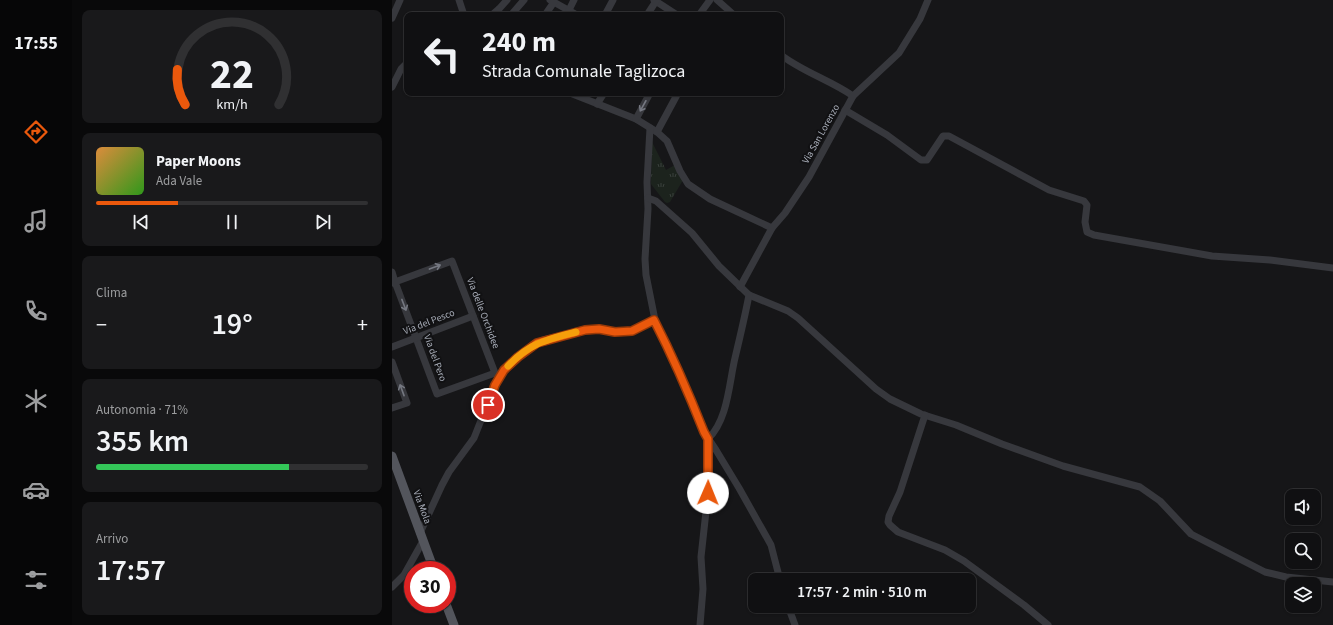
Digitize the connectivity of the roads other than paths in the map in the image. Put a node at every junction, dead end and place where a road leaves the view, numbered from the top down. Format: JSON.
{"nodes":[{"id":1,"x":400,"y":0,"type":"edge"},
{"id":2,"x":459,"y":0,"type":"edge"},
{"id":3,"x":507,"y":0,"type":"edge"},
{"id":4,"x":524,"y":0,"type":"edge"},
{"id":5,"x":574,"y":0,"type":"edge"},
{"id":6,"x":613,"y":0,"type":"edge"},
{"id":7,"x":710,"y":0,"type":"edge"},
{"id":8,"x":717,"y":0,"type":"edge"},
{"id":9,"x":928,"y":0,"type":"edge"},
{"id":10,"x":552,"y":1,"type":"edge"},
{"id":11,"x":655,"y":1,"type":"edge"},
{"id":12,"x":569,"y":10,"type":"junction"},
{"id":13,"x":462,"y":12,"type":"edge"},
{"id":14,"x":497,"y":12,"type":"edge"},
{"id":15,"x":514,"y":12,"type":"edge"},
{"id":16,"x":546,"y":12,"type":"edge"},
{"id":17,"x":572,"y":12,"type":"edge"},
{"id":18,"x":607,"y":12,"type":"edge"},
{"id":19,"x":649,"y":12,"type":"edge"},
{"id":20,"x":672,"y":12,"type":"edge"},
{"id":21,"x":701,"y":12,"type":"edge"},
{"id":22,"x":725,"y":12,"type":"edge"},
{"id":23,"x":392,"y":18,"type":"edge"},
{"id":24,"x":784,"y":57,"type":"edge"},
{"id":25,"x":404,"y":67,"type":"edge"},
{"id":26,"x":392,"y":87,"type":"edge"},
{"id":27,"x":577,"y":96,"type":"edge"},
{"id":28,"x":602,"y":96,"type":"edge"},
{"id":29,"x":648,"y":96,"type":"edge"},
{"id":30,"x":676,"y":96,"type":"edge"},
{"id":31,"x":853,"y":96,"type":"junction"},
{"id":32,"x":597,"y":104,"type":"junction"},
{"id":33,"x":845,"y":110,"type":"junction"},
{"id":34,"x":636,"y":119,"type":"junction"},
{"id":35,"x":654,"y":130,"type":"junction"},
{"id":36,"x":648,"y":198,"type":"junction"},
{"id":37,"x":772,"y":228,"type":"junction"},
{"id":38,"x":1333,"y":268,"type":"edge"},
{"id":39,"x":392,"y":272,"type":"edge"},
{"id":40,"x":394,"y":282,"type":"edge"},
{"id":41,"x":740,"y":287,"type":"junction"},
{"id":42,"x":749,"y":295,"type":"junction"},
{"id":43,"x":473,"y":316,"type":"junction"},
{"id":44,"x":654,"y":320,"type":"junction"},
{"id":45,"x":417,"y":338,"type":"junction"},
{"id":46,"x":392,"y":347,"type":"edge"},
{"id":47,"x":392,"y":362,"type":"edge"},
{"id":48,"x":495,"y":373,"type":"joint"},
{"id":49,"x":392,"y":408,"type":"edge"},
{"id":50,"x":926,"y":415,"type":"junction"},
{"id":51,"x":708,"y":439,"type":"junction"},
{"id":52,"x":392,"y":456,"type":"edge"},
{"id":53,"x":395,"y":471,"type":"edge"},
{"id":54,"x":422,"y":537,"type":"junction"},
{"id":55,"x":431,"y":561,"type":"edge"},
{"id":56,"x":778,"y":573,"type":"edge"},
{"id":57,"x":392,"y":576,"type":"edge"},
{"id":58,"x":1333,"y":582,"type":"edge"},
{"id":59,"x":393,"y":586,"type":"edge"},
{"id":60,"x":449,"y":613,"type":"edge"},
{"id":61,"x":791,"y":613,"type":"edge"},
{"id":62,"x":454,"y":625,"type":"edge"},
{"id":63,"x":700,"y":625,"type":"edge"},
{"id":64,"x":795,"y":625,"type":"edge"},
{"id":65,"x":1048,"y":625,"type":"edge"}],
"edges":[{"from":1,"to":23,"type":"street"},
{"from":2,"to":13,"type":"street"},
{"from":3,"to":14,"type":"street"},
{"from":4,"to":15,"type":"street"},
{"from":5,"to":12,"type":"street"},
{"from":6,"to":18,"type":"street"},
{"from":7,"to":21,"type":"street"},
{"from":8,"to":22,"type":"street"},
{"from":9,"to":31,"type":"street","name":"Via San Lorenzo"},
{"from":10,"to":12,"type":"street"},
{"from":10,"to":16,"type":"street"},
{"from":11,"to":19,"type":"street"},
{"from":11,"to":20,"type":"street"},
{"from":12,"to":17,"type":"street"},
{"from":24,"to":31,"type":"street"},
{"from":25,"to":26,"type":"street"},
{"from":27,"to":32,"type":"street"},
{"from":28,"to":32,"type":"street"},
{"from":29,"to":34,"type":"street","one_way":true},
{"from":30,"to":35,"type":"street"},
{"from":31,"to":33,"type":"street","name":"Via San Lorenzo"},
{"from":32,"to":34,"type":"street"},
{"from":33,"to":37,"type":"street","name":"Via San Lorenzo"},
{"from":33,"to":38,"type":"street"},
{"from":34,"to":35,"type":"street"},
{"from":35,"to":36,"type":"street"},
{"from":35,"to":37,"type":"street"},
{"from":36,"to":41,"type":"street"},
{"from":36,"to":44,"type":"street"},
{"from":37,"to":41,"type":"street","name":"Via San Lorenzo"},
{"from":39,"to":40,"type":"street","name":"Via del Pero"},
{"from":40,"to":43,"type":"street","name":"Via delle Orchidee","one_way":true},
{"from":40,"to":45,"type":"street","name":"Via del Pero","one_way":true},
{"from":41,"to":42,"type":"street"},
{"from":42,"to":50,"type":"street"},
{"from":42,"to":51,"type":"street"},
{"from":43,"to":45,"type":"street","name":"Via del Pesco"},
{"from":43,"to":48,"type":"street","name":"Via delle Orchidee"},
{"from":44,"to":51,"type":"street"},
{"from":44,"to":54,"type":"street"},
{"from":45,"to":46,"type":"street","name":"Via del Pesco"},
{"from":45,"to":48,"type":"street","name":"Via del Pero"},
{"from":49,"to":47,"type":"street","one_way":true},
{"from":50,"to":58,"type":"street"},
{"from":50,"to":65,"type":"street"},
{"from":51,"to":56,"type":"street"},
{"from":51,"to":63,"type":"street"},
{"from":52,"to":53,"type":"main road","name":"Via Mola"},
{"from":53,"to":54,"type":"main road","name":"Via Mola"},
{"from":54,"to":55,"type":"main road","name":"Via Mola"},
{"from":54,"to":59,"type":"street"},
{"from":57,"to":59,"type":"street"},
{"from":60,"to":62,"type":"main road"},
{"from":61,"to":64,"type":"street"}]}
